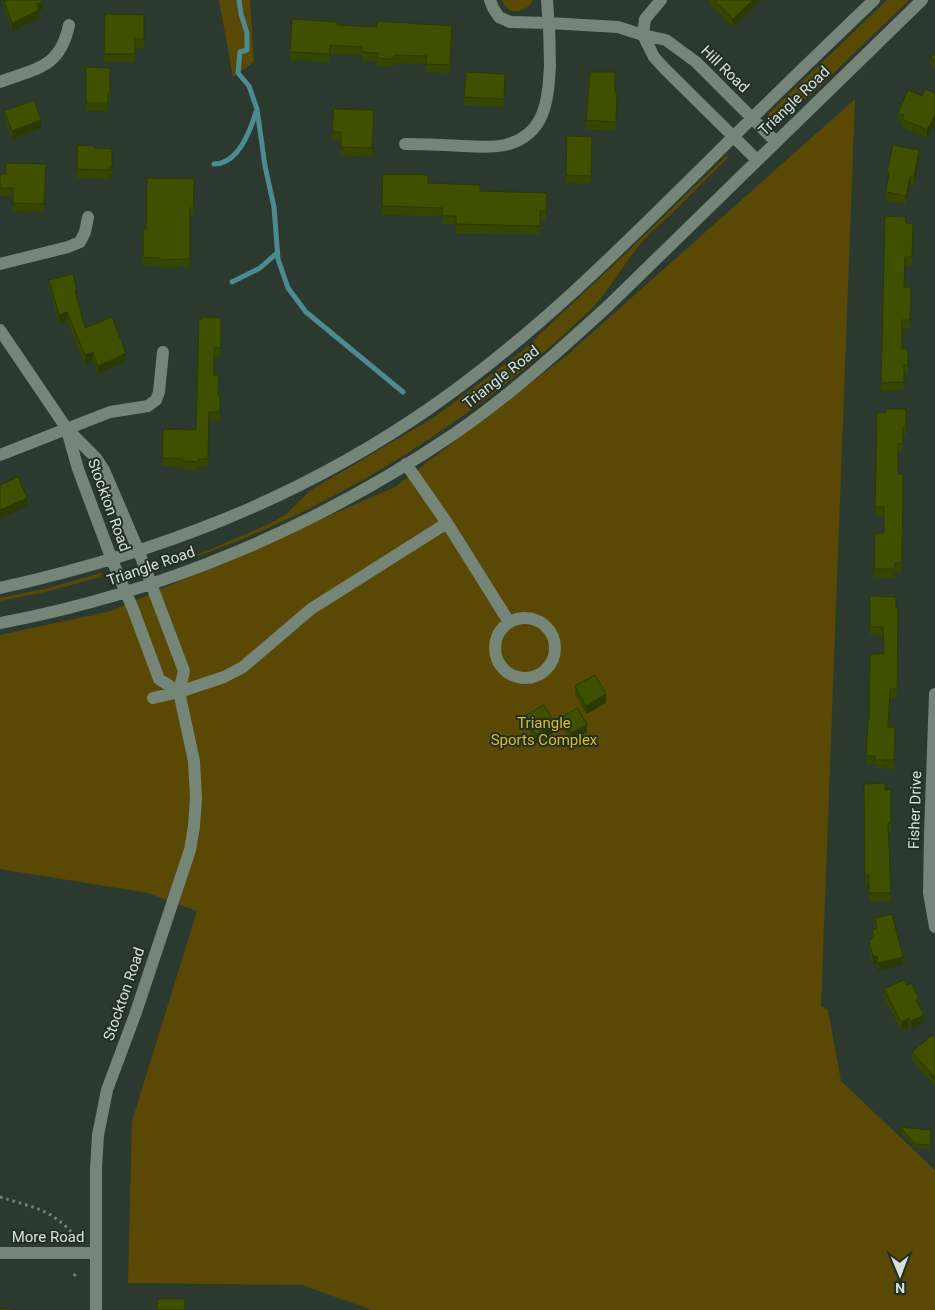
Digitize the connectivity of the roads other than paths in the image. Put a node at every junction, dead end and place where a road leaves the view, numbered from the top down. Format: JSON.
{"nodes":[{"id":1,"x":490,"y":0,"type":"edge"},
{"id":2,"x":547,"y":0,"type":"edge"},
{"id":3,"x":661,"y":0,"type":"edge"},
{"id":4,"x":874,"y":0,"type":"edge"},
{"id":5,"x":922,"y":0,"type":"edge"},
{"id":6,"x":550,"y":23,"type":"junction"},
{"id":7,"x":69,"y":25,"type":"dead end"},
{"id":8,"x":642,"y":35,"type":"junction"},
{"id":9,"x":0,"y":82,"type":"edge"},
{"id":10,"x":752,"y":118,"type":"junction"},
{"id":11,"x":732,"y":137,"type":"junction"},
{"id":12,"x":776,"y":142,"type":"junction"},
{"id":13,"x":405,"y":144,"type":"dead end"},
{"id":14,"x":757,"y":160,"type":"junction"},
{"id":15,"x":88,"y":217,"type":"dead end"},
{"id":16,"x":0,"y":264,"type":"edge"},
{"id":17,"x":0,"y":330,"type":"edge"},
{"id":18,"x":163,"y":352,"type":"dead end"},
{"id":19,"x":67,"y":429,"type":"junction"},
{"id":20,"x":0,"y":455,"type":"edge"},
{"id":21,"x":406,"y":464,"type":"junction"},
{"id":22,"x":447,"y":523,"type":"junction"},
{"id":23,"x":139,"y":552,"type":"junction"},
{"id":24,"x":112,"y":560,"type":"junction"},
{"id":25,"x":150,"y":584,"type":"junction"},
{"id":26,"x":0,"y":588,"type":"edge"},
{"id":27,"x":126,"y":592,"type":"junction"},
{"id":28,"x":509,"y":622,"type":"junction"},
{"id":29,"x":0,"y":623,"type":"edge"},
{"id":30,"x":179,"y":692,"type":"junction"},
{"id":31,"x":935,"y":694,"type":"edge"},
{"id":32,"x":152,"y":698,"type":"dead end"},
{"id":33,"x":935,"y":927,"type":"edge"},
{"id":34,"x":0,"y":1253,"type":"edge"},
{"id":35,"x":96,"y":1253,"type":"junction"},
{"id":36,"x":96,"y":1310,"type":"edge"}],
"edges":[{"from":1,"to":6,"type":"street","name":"Hill Road"},
{"from":2,"to":6,"type":"street"},
{"from":3,"to":8,"type":"street"},
{"from":4,"to":10,"type":"street","name":"Triangle Road"},
{"from":5,"to":12,"type":"street","name":"Triangle Road"},
{"from":6,"to":8,"type":"street","name":"Hill Road"},
{"from":6,"to":13,"type":"street"},
{"from":7,"to":9,"type":"street"},
{"from":8,"to":10,"type":"street","name":"Hill Road"},
{"from":8,"to":11,"type":"street"},
{"from":10,"to":11,"type":"street","name":"Triangle Road"},
{"from":10,"to":12,"type":"street","name":"Hill Road"},
{"from":11,"to":14,"type":"street"},
{"from":11,"to":23,"type":"street","name":"Triangle Road"},
{"from":12,"to":14,"type":"street","name":"Triangle Road"},
{"from":14,"to":21,"type":"street","name":"Triangle Road"},
{"from":15,"to":16,"type":"street"},
{"from":17,"to":19,"type":"street","name":"Stockton Road"},
{"from":18,"to":19,"type":"street"},
{"from":19,"to":20,"type":"street"},
{"from":19,"to":23,"type":"street","name":"Stockton Road"},
{"from":19,"to":24,"type":"street","name":"Stockton Road"},
{"from":21,"to":22,"type":"street"},
{"from":21,"to":25,"type":"street","name":"Triangle Road"},
{"from":22,"to":28,"type":"street"},
{"from":22,"to":30,"type":"street"},
{"from":23,"to":24,"type":"street","name":"Triangle Road"},
{"from":23,"to":25,"type":"street","name":"Stockton Road"},
{"from":24,"to":26,"type":"street","name":"Triangle Road"},
{"from":24,"to":27,"type":"street","name":"Stockton Road"},
{"from":25,"to":27,"type":"street","name":"Triangle Road"},
{"from":25,"to":30,"type":"street","name":"Stockton Road"},
{"from":27,"to":29,"type":"street","name":"Triangle Road"},
{"from":27,"to":30,"type":"street","name":"Stockton Road"},
{"from":28,"to":28,"type":"street"},
{"from":30,"to":32,"type":"street"},
{"from":30,"to":35,"type":"street","name":"Stockton Road"},
{"from":31,"to":33,"type":"street","name":"Fisher Drive"},
{"from":34,"to":35,"type":"street","name":"More Road"},
{"from":35,"to":36,"type":"street","name":"Stockton Road"}]}
